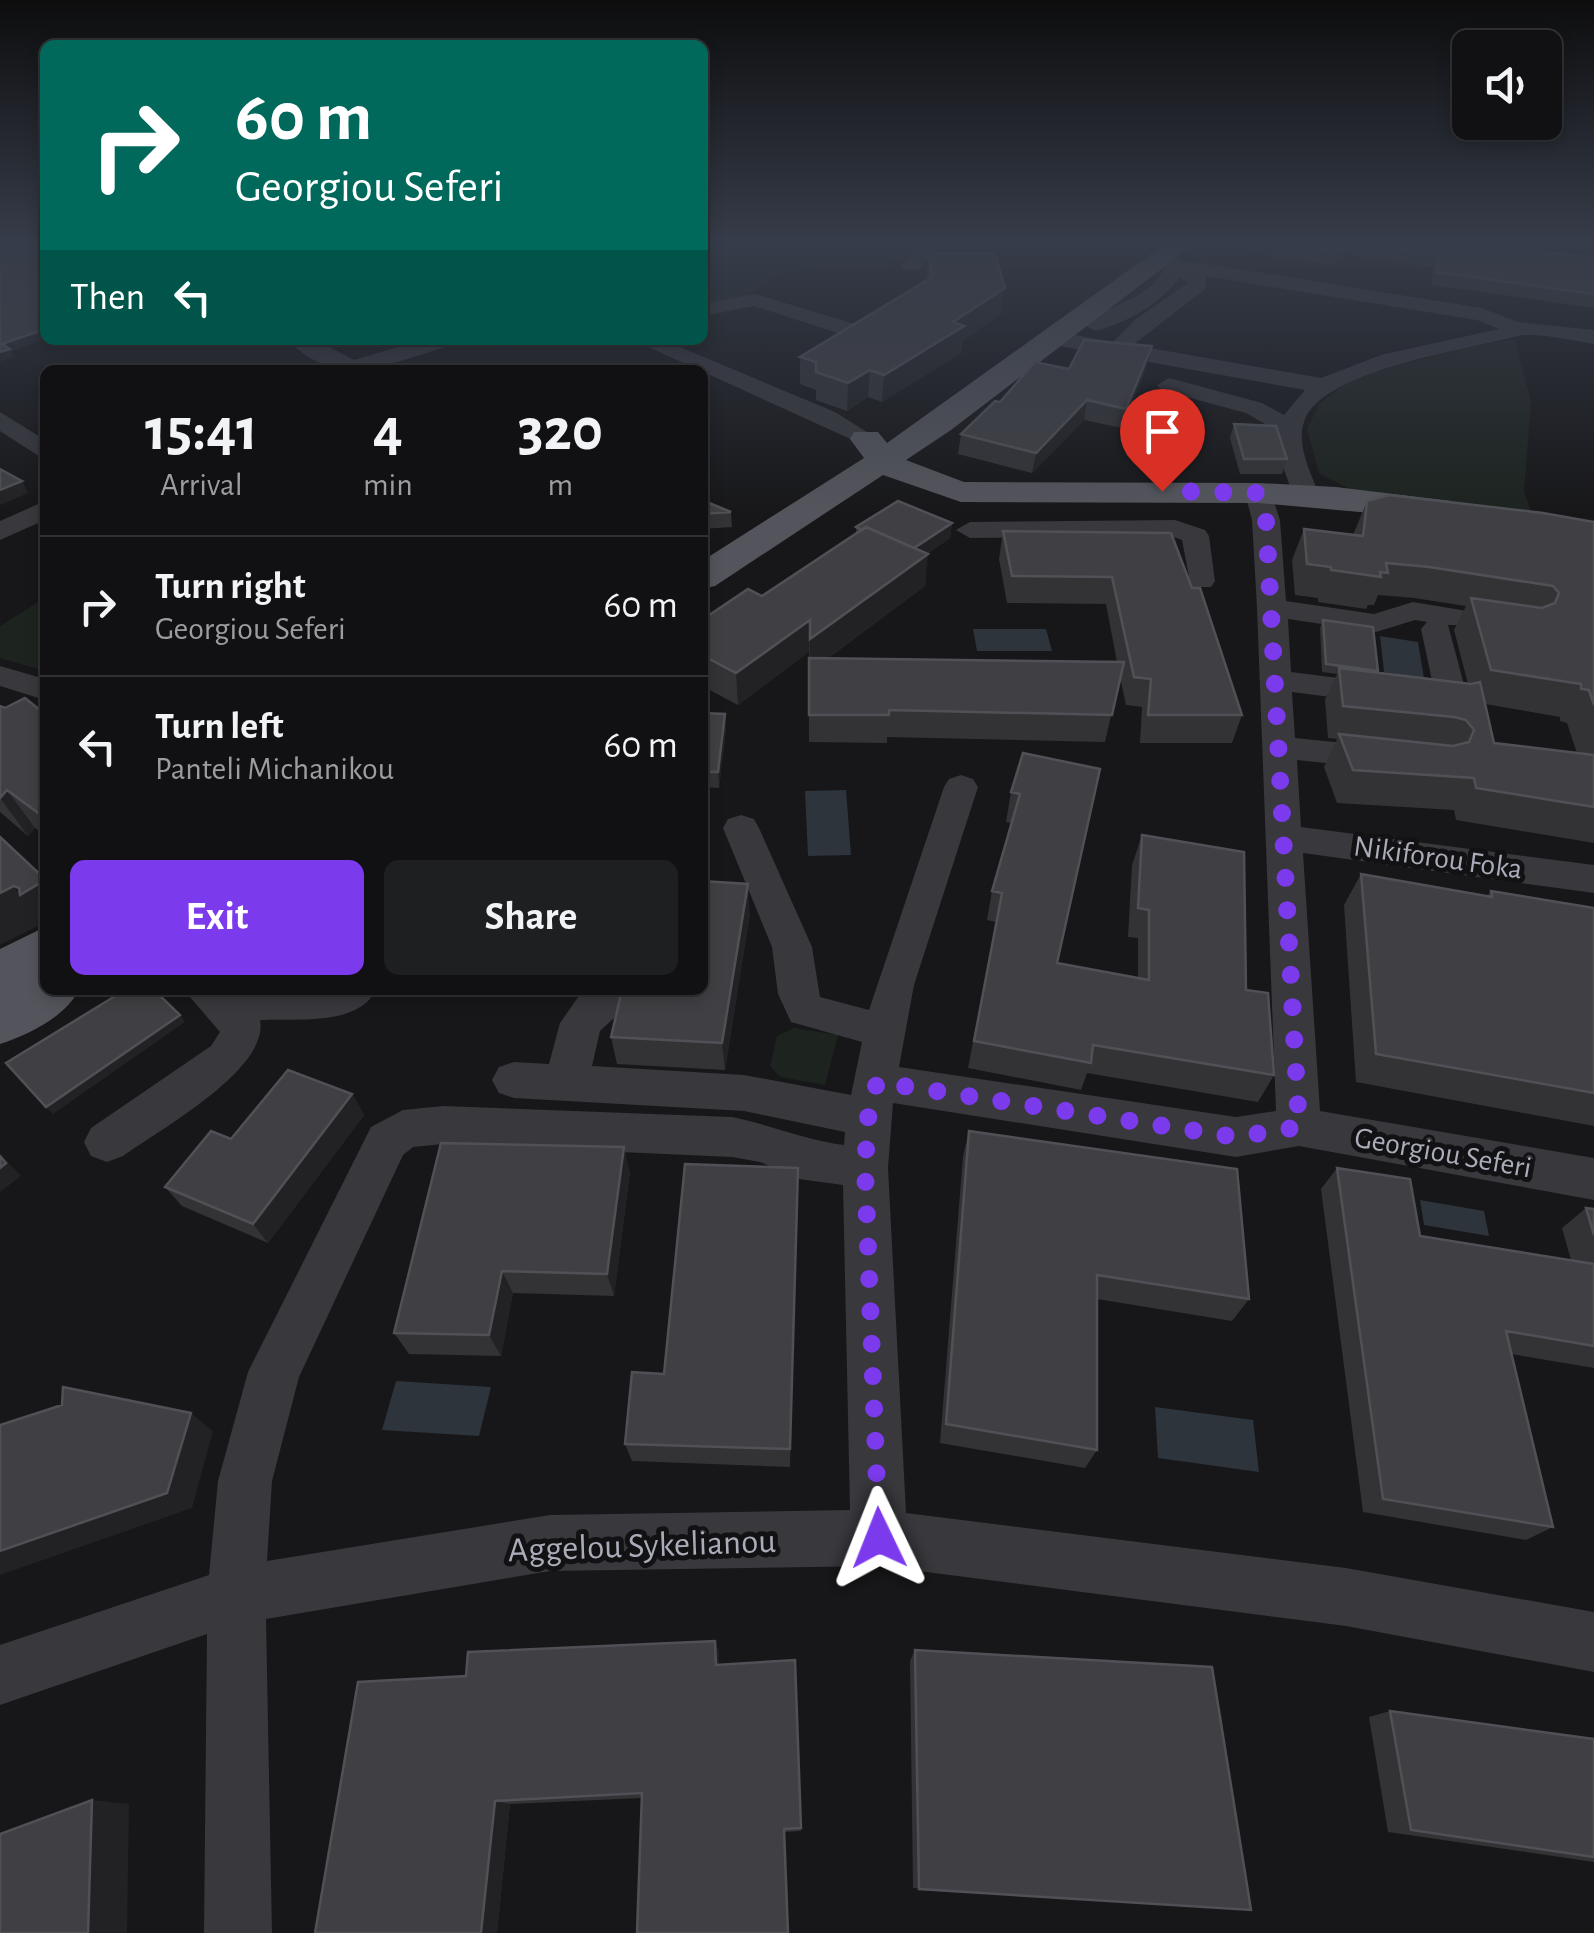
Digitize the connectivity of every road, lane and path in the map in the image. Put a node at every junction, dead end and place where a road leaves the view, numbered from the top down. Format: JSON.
{"nodes":[{"id":1,"x":1030,"y":334,"type":"edge"},
{"id":2,"x":1066,"y":334,"type":"edge"},
{"id":3,"x":1098,"y":334,"type":"edge"},
{"id":4,"x":1098,"y":334,"type":"edge"},
{"id":5,"x":1133,"y":334,"type":"edge"},
{"id":6,"x":1507,"y":334,"type":"edge"},
{"id":7,"x":1124,"y":340,"type":"junction"},
{"id":8,"x":308,"y":345,"type":"edge"},
{"id":9,"x":428,"y":345,"type":"edge"},
{"id":10,"x":656,"y":345,"type":"edge"},
{"id":11,"x":342,"y":365,"type":"edge"},
{"id":12,"x":362,"y":365,"type":"edge"},
{"id":13,"x":702,"y":365,"type":"edge"},
{"id":14,"x":708,"y":367,"type":"edge"},
{"id":15,"x":1169,"y":385,"type":"dead end"},
{"id":16,"x":1324,"y":386,"type":"junction"},
{"id":17,"x":938,"y":389,"type":"dead end"},
{"id":18,"x":906,"y":411,"type":"dead end"},
{"id":19,"x":0,"y":419,"type":"edge"},
{"id":20,"x":1290,"y":429,"type":"junction"},
{"id":21,"x":40,"y":448,"type":"edge"},
{"id":22,"x":883,"y":450,"type":"junction"},
{"id":23,"x":1026,"y":490,"type":"junction"},
{"id":24,"x":961,"y":492,"type":"junction"},
{"id":25,"x":1258,"y":493,"type":"junction"},
{"id":26,"x":1306,"y":495,"type":"junction"},
{"id":27,"x":823,"y":502,"type":"junction"},
{"id":28,"x":40,"y":512,"type":"edge"},
{"id":29,"x":1476,"y":513,"type":"edge"},
{"id":30,"x":1049,"y":528,"type":"junction"},
{"id":31,"x":970,"y":530,"type":"dead end"},
{"id":32,"x":0,"y":532,"type":"edge"},
{"id":33,"x":708,"y":541,"type":"edge"},
{"id":34,"x":708,"y":574,"type":"edge"},
{"id":35,"x":1235,"y":581,"type":"junction"},
{"id":36,"x":1504,"y":624,"type":"edge"},
{"id":37,"x":1436,"y":629,"type":"dead end"},
{"id":38,"x":0,"y":676,"type":"edge"},
{"id":39,"x":1273,"y":680,"type":"junction"},
{"id":40,"x":40,"y":688,"type":"edge"},
{"id":41,"x":1279,"y":747,"type":"junction"},
{"id":42,"x":1415,"y":762,"type":"edge"},
{"id":43,"x":961,"y":787,"type":"dead end"},
{"id":44,"x":741,"y":828,"type":"dead end"},
{"id":45,"x":1282,"y":837,"type":"junction"},
{"id":46,"x":1594,"y":878,"type":"edge"},
{"id":47,"x":40,"y":951,"type":"edge"},
{"id":48,"x":0,"y":974,"type":"edge"},
{"id":49,"x":44,"y":995,"type":"edge"},
{"id":50,"x":210,"y":995,"type":"edge"},
{"id":51,"x":237,"y":995,"type":"edge"},
{"id":52,"x":348,"y":995,"type":"edge"},
{"id":53,"x":601,"y":995,"type":"edge"},
{"id":54,"x":0,"y":1022,"type":"edge"},
{"id":55,"x":886,"y":1031,"type":"junction"},
{"id":56,"x":514,"y":1080,"type":"dead end"},
{"id":57,"x":566,"y":1083,"type":"junction"},
{"id":58,"x":873,"y":1100,"type":"junction"},
{"id":59,"x":1299,"y":1127,"type":"junction"},
{"id":60,"x":107,"y":1142,"type":"dead end"},
{"id":61,"x":865,"y":1168,"type":"junction"},
{"id":62,"x":1594,"y":1180,"type":"edge"},
{"id":63,"x":879,"y":1538,"type":"junction"},
{"id":64,"x":236,"y":1594,"type":"junction"},
{"id":65,"x":1594,"y":1642,"type":"edge"},
{"id":66,"x":0,"y":1675,"type":"edge"},
{"id":67,"x":238,"y":1933,"type":"edge"}],
"edges":[{"from":1,"to":17,"type":"main road"},
{"from":2,"to":22,"type":"main road"},
{"from":3,"to":7,"type":"street"},
{"from":4,"to":7,"type":"street"},
{"from":5,"to":7,"type":"street"},
{"from":6,"to":16,"type":"street"},
{"from":7,"to":16,"type":"street"},
{"from":8,"to":11,"type":"street"},
{"from":9,"to":12,"type":"street"},
{"from":10,"to":13,"type":"street"},
{"from":14,"to":22,"type":"street"},
{"from":15,"to":20,"type":"street"},
{"from":16,"to":20,"type":"street"},
{"from":18,"to":22,"type":"main road"},
{"from":19,"to":21,"type":"street"},
{"from":20,"to":26,"type":"street"},
{"from":22,"to":23,"type":"main road"},
{"from":22,"to":24,"type":"main road"},
{"from":22,"to":27,"type":"main road"},
{"from":22,"to":33,"type":"main road"},
{"from":23,"to":24,"type":"main road"},
{"from":23,"to":25,"type":"main road"},
{"from":23,"to":30,"type":"street"},
{"from":24,"to":27,"type":"main road"},
{"from":25,"to":26,"type":"main road"},
{"from":25,"to":35,"type":"street"},
{"from":26,"to":29,"type":"main road"},
{"from":27,"to":34,"type":"main road"},
{"from":28,"to":32,"type":"street"},
{"from":30,"to":31,"type":"street"},
{"from":30,"to":35,"type":"street"},
{"from":35,"to":36,"type":"street"},
{"from":35,"to":39,"type":"street"},
{"from":37,"to":39,"type":"street"},
{"from":38,"to":40,"type":"street"},
{"from":39,"to":41,"type":"street"},
{"from":41,"to":42,"type":"street"},
{"from":41,"to":45,"type":"street"},
{"from":43,"to":55,"type":"street"},
{"from":44,"to":55,"type":"street"},
{"from":45,"to":46,"type":"street","name":"Nikiforou Foka"},
{"from":45,"to":59,"type":"street"},
{"from":47,"to":48,"type":"main road"},
{"from":49,"to":54,"type":"main road"},
{"from":50,"to":60,"type":"street"},
{"from":51,"to":52,"type":"street"},
{"from":53,"to":57,"type":"street"},
{"from":55,"to":58,"type":"street"},
{"from":56,"to":57,"type":"street","name":"Georgiou Seferi"},
{"from":57,"to":58,"type":"street","name":"Georgiou Seferi"},
{"from":58,"to":59,"type":"street","name":"Georgiou Seferi"},
{"from":58,"to":61,"type":"street"},
{"from":59,"to":62,"type":"street","name":"Georgiou Seferi"},
{"from":61,"to":63,"type":"street"},
{"from":61,"to":64,"type":"street"},
{"from":63,"to":64,"type":"street","name":"Aggelou Sykelianou"},
{"from":63,"to":65,"type":"street","name":"Aggelou Sykelianou"},
{"from":64,"to":66,"type":"street","name":"Aggelou Sykelianou"},
{"from":64,"to":67,"type":"street"}]}
